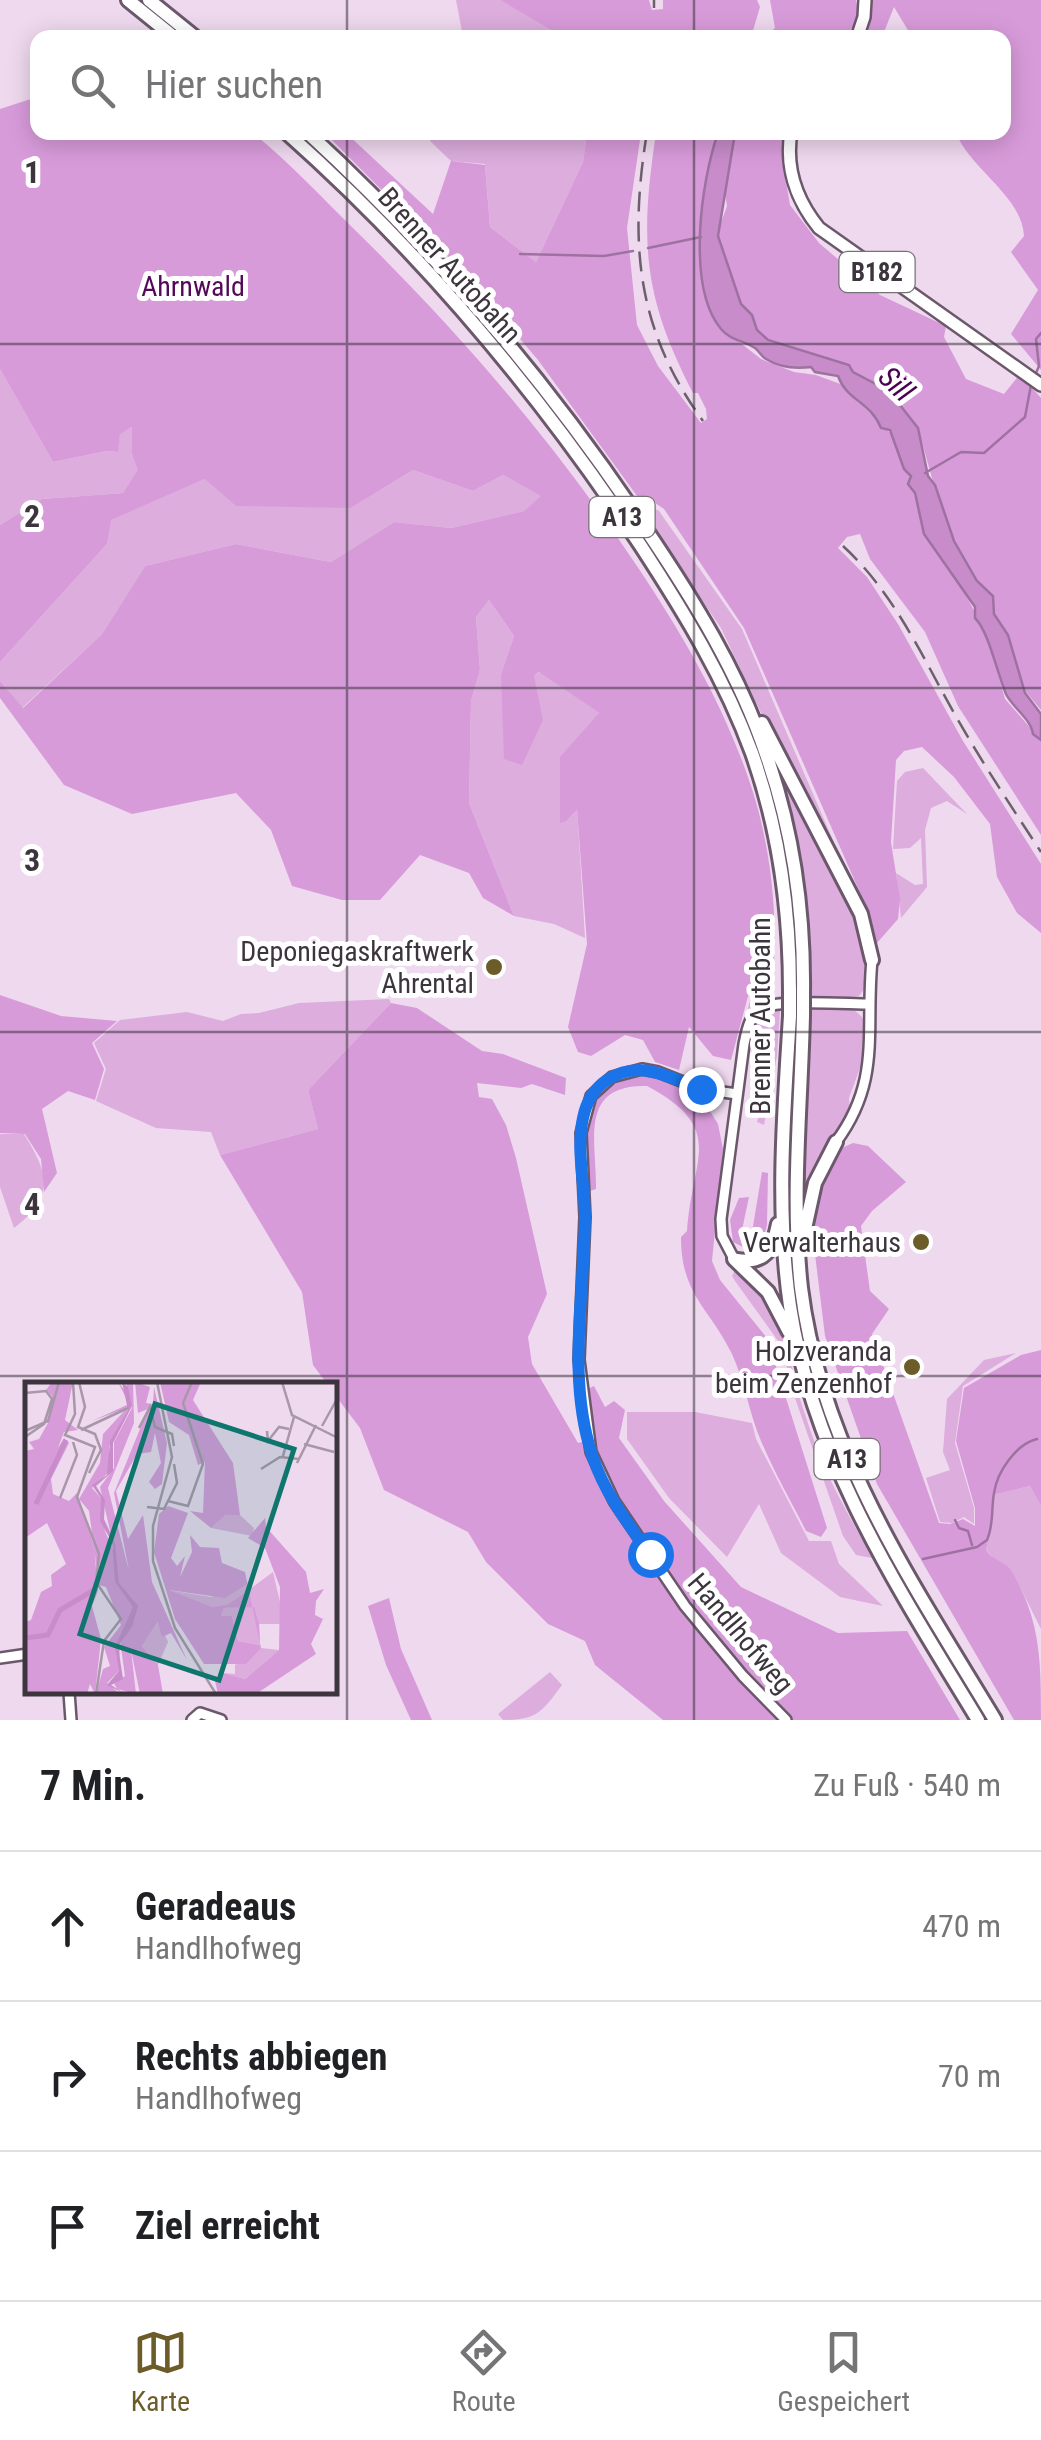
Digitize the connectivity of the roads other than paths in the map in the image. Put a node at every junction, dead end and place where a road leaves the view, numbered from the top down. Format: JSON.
{"nodes":[{"id":1,"x":128,"y":0,"type":"edge"},
{"id":2,"x":150,"y":0,"type":"edge"},
{"id":3,"x":865,"y":0,"type":"edge"},
{"id":4,"x":166,"y":30,"type":"edge"},
{"id":5,"x":186,"y":30,"type":"edge"},
{"id":6,"x":860,"y":30,"type":"edge"},
{"id":7,"x":294,"y":140,"type":"edge"},
{"id":8,"x":315,"y":140,"type":"edge"},
{"id":9,"x":791,"y":140,"type":"edge"},
{"id":10,"x":1041,"y":384,"type":"edge"},
{"id":11,"x":737,"y":683,"type":"junction"},
{"id":12,"x":872,"y":960,"type":"joint"},
{"id":13,"x":796,"y":992,"type":"junction"},
{"id":14,"x":870,"y":1004,"type":"junction"},
{"id":15,"x":796,"y":1016,"type":"junction"},
{"id":16,"x":737,"y":1094,"type":"junction"},
{"id":17,"x":836,"y":1142,"type":"joint"},
{"id":18,"x":782,"y":1202,"type":"junction"},
{"id":19,"x":734,"y":1260,"type":"junction"},
{"id":20,"x":799,"y":1265,"type":"junction"},
{"id":21,"x":806,"y":1382,"type":"junction"},
{"id":22,"x":25,"y":1654,"type":"edge"},
{"id":23,"x":0,"y":1658,"type":"edge"},
{"id":24,"x":69,"y":1695,"type":"edge"},
{"id":25,"x":71,"y":1720,"type":"edge"},
{"id":26,"x":192,"y":1720,"type":"edge"},
{"id":27,"x":221,"y":1720,"type":"edge"},
{"id":28,"x":786,"y":1720,"type":"edge"},
{"id":29,"x":978,"y":1720,"type":"edge"},
{"id":30,"x":995,"y":1720,"type":"edge"}],
"edges":[{"from":1,"to":4,"type":"highway"},
{"from":2,"to":5,"type":"highway"},
{"from":3,"to":6,"type":"main road"},
{"from":7,"to":13,"type":"highway","name":"Brenner Autobahn","number":"A13"},
{"from":8,"to":11,"type":"highway","name":"Brenner Autobahn","number":"A13"},
{"from":9,"to":10,"type":"main road","number":"B182"},
{"from":11,"to":12,"type":"highway"},
{"from":11,"to":13,"type":"highway","name":"Brenner Autobahn","number":"A13"},
{"from":12,"to":14,"type":"street"},
{"from":13,"to":15,"type":"highway","name":"Brenner Autobahn","number":"A13","bridge":true},
{"from":14,"to":16,"type":"street"},
{"from":14,"to":17,"type":"street"},
{"from":15,"to":18,"type":"highway","name":"Brenner Autobahn","number":"A13"},
{"from":15,"to":20,"type":"highway","name":"Brenner Autobahn","number":"A13"},
{"from":16,"to":19,"type":"street"},
{"from":16,"to":28,"type":"street","name":"Handlhofweg"},
{"from":17,"to":20,"type":"highway"},
{"from":18,"to":19,"type":"highway"},
{"from":18,"to":21,"type":"highway","name":"Brenner Autobahn","number":"A13"},
{"from":19,"to":21,"type":"highway"},
{"from":20,"to":30,"type":"highway","name":"Brenner Autobahn","number":"A13"},
{"from":21,"to":29,"type":"highway","name":"Brenner Autobahn","number":"A13"},
{"from":22,"to":23,"type":"street"},
{"from":24,"to":25,"type":"street"},
{"from":26,"to":27,"type":"street"}]}
